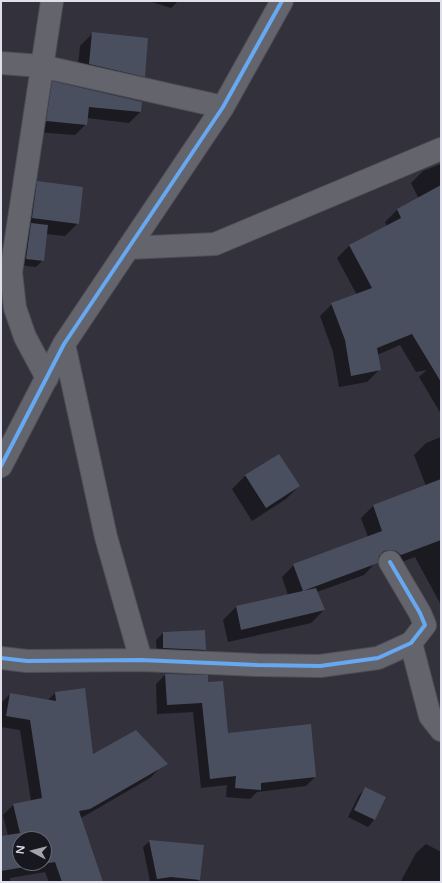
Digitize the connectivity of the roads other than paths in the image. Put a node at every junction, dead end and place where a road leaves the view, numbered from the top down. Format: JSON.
{"nodes":[{"id":1,"x":52,"y":1,"type":"edge"},
{"id":2,"x":282,"y":1,"type":"edge"},
{"id":3,"x":1,"y":63,"type":"edge"},
{"id":4,"x":41,"y":66,"type":"junction"},
{"id":5,"x":223,"y":107,"type":"junction"},
{"id":6,"x":441,"y":149,"type":"edge"},
{"id":7,"x":128,"y":248,"type":"junction"},
{"id":8,"x":64,"y":344,"type":"junction"},
{"id":9,"x":47,"y":378,"type":"junction"},
{"id":10,"x":1,"y":466,"type":"edge"},
{"id":11,"x":390,"y":562,"type":"dead end"},
{"id":12,"x":411,"y":642,"type":"junction"},
{"id":13,"x":1,"y":658,"type":"edge"},
{"id":14,"x":141,"y":660,"type":"junction"},
{"id":15,"x":441,"y":730,"type":"edge"}],
"edges":[{"from":1,"to":4,"type":"street"},
{"from":2,"to":5,"type":"street"},
{"from":3,"to":4,"type":"street"},
{"from":4,"to":5,"type":"street"},
{"from":4,"to":9,"type":"street"},
{"from":5,"to":7,"type":"street"},
{"from":6,"to":7,"type":"street"},
{"from":7,"to":8,"type":"street"},
{"from":8,"to":9,"type":"street"},
{"from":8,"to":14,"type":"street"},
{"from":9,"to":10,"type":"street"},
{"from":11,"to":12,"type":"street"},
{"from":12,"to":14,"type":"street"},
{"from":12,"to":15,"type":"street"},
{"from":13,"to":14,"type":"street"}]}
